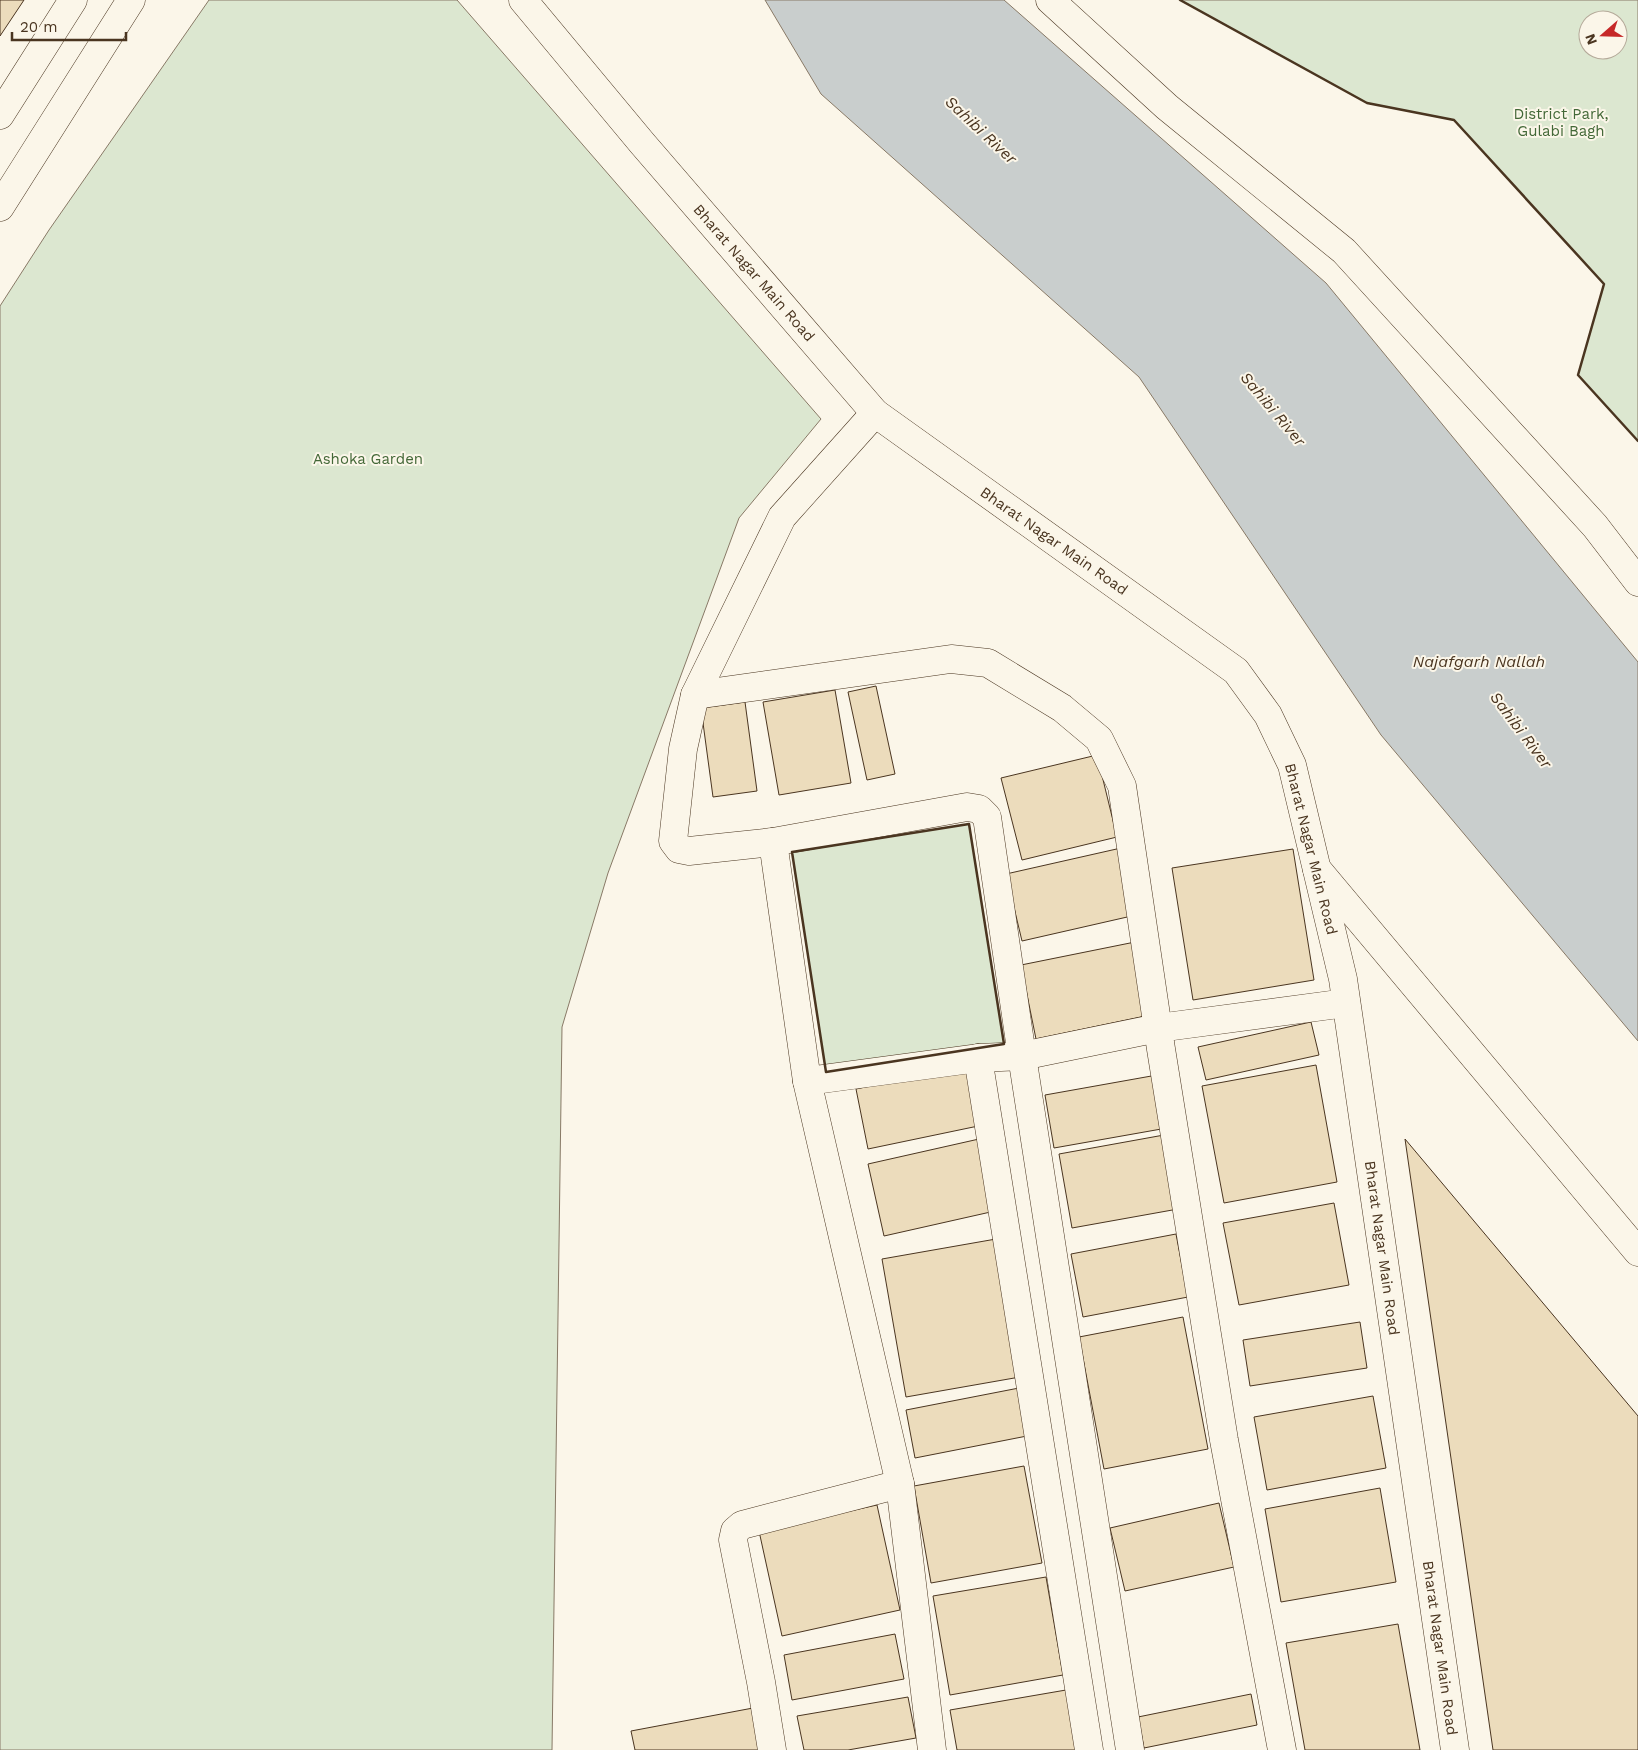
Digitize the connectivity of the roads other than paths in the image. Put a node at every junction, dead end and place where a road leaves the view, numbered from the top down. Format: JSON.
{"nodes":[{"id":1,"x":73,"y":0,"type":"edge"},
{"id":2,"x":132,"y":0,"type":"edge"},
{"id":3,"x":523,"y":0,"type":"edge"},
{"id":4,"x":1050,"y":0,"type":"edge"},
{"id":5,"x":0,"y":115,"type":"edge"},
{"id":6,"x":0,"y":207,"type":"edge"},
{"id":7,"x":875,"y":413,"type":"junction"},
{"id":8,"x":1638,"y":582,"type":"edge"},
{"id":9,"x":695,"y":695,"type":"junction"},
{"id":10,"x":773,"y":842,"type":"junction"},
{"id":11,"x":1317,"y":870,"type":"junction"},
{"id":12,"x":1346,"y":1003,"type":"junction"},
{"id":13,"x":1158,"y":1028,"type":"junction"},
{"id":14,"x":1022,"y":1056,"type":"junction"},
{"id":15,"x":978,"y":1058,"type":"junction"},
{"id":16,"x":807,"y":1081,"type":"junction"},
{"id":17,"x":1638,"y":1252,"type":"edge"},
{"id":18,"x":900,"y":1484,"type":"junction"},
{"id":19,"x":772,"y":1750,"type":"edge"},
{"id":20,"x":932,"y":1750,"type":"edge"},
{"id":21,"x":1089,"y":1750,"type":"edge"},
{"id":22,"x":1130,"y":1750,"type":"edge"},
{"id":23,"x":1282,"y":1750,"type":"edge"},
{"id":24,"x":1455,"y":1750,"type":"edge"}],
"edges":[{"from":1,"to":5,"type":"street"},
{"from":2,"to":6,"type":"street"},
{"from":3,"to":7,"type":"street","name":"Bharat Nagar Main Road"},
{"from":4,"to":8,"type":"street"},
{"from":7,"to":9,"type":"street"},
{"from":7,"to":11,"type":"street","name":"Bharat Nagar Main Road"},
{"from":9,"to":10,"type":"street"},
{"from":9,"to":13,"type":"street"},
{"from":10,"to":14,"type":"street"},
{"from":10,"to":16,"type":"street"},
{"from":11,"to":12,"type":"street","name":"Bharat Nagar Main Road"},
{"from":11,"to":17,"type":"street"},
{"from":12,"to":13,"type":"street"},
{"from":12,"to":24,"type":"street","name":"Bharat Nagar Main Road"},
{"from":13,"to":14,"type":"street"},
{"from":13,"to":23,"type":"street"},
{"from":14,"to":15,"type":"street"},
{"from":14,"to":22,"type":"street"},
{"from":15,"to":16,"type":"street"},
{"from":15,"to":21,"type":"street"},
{"from":16,"to":18,"type":"street"},
{"from":18,"to":19,"type":"street"},
{"from":18,"to":20,"type":"street"}]}
